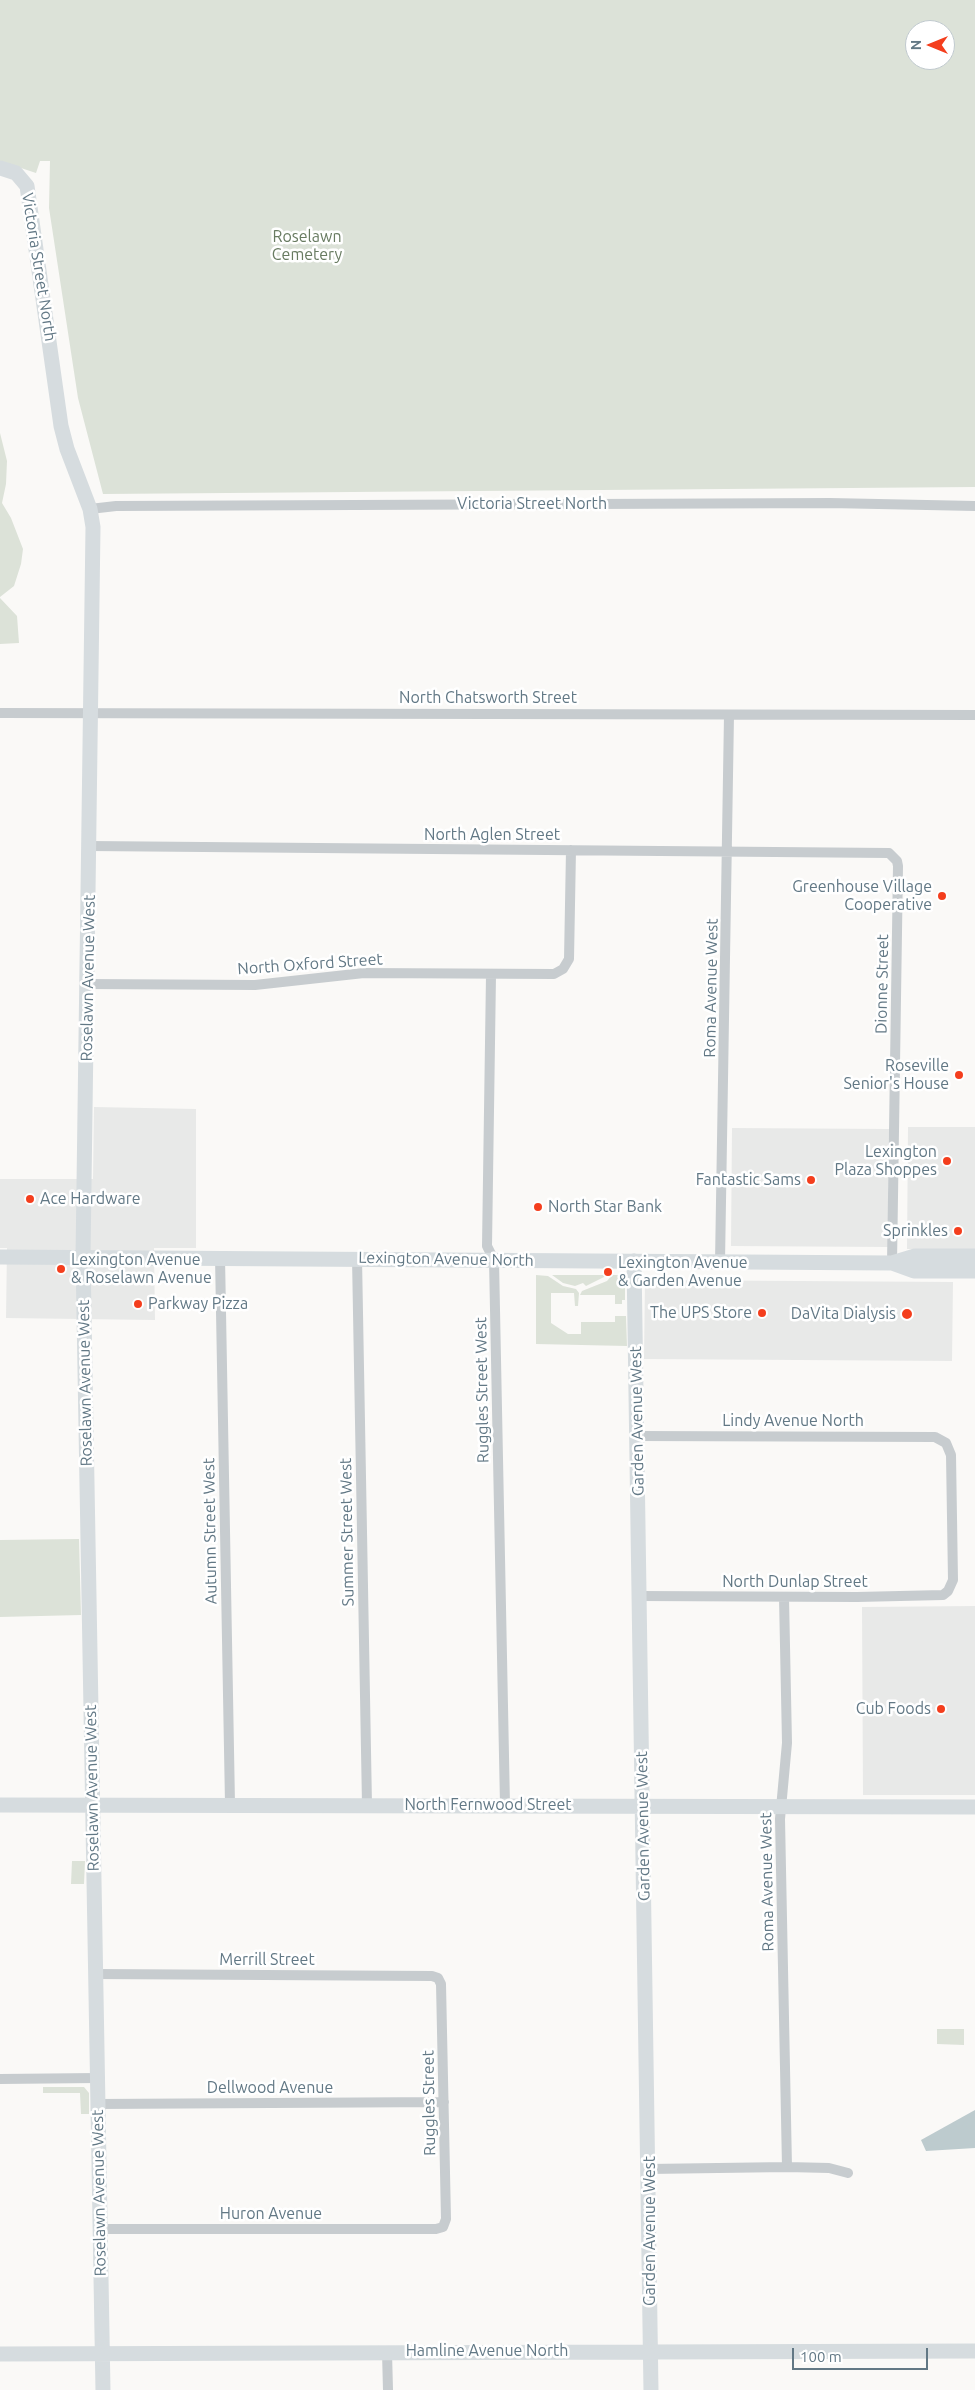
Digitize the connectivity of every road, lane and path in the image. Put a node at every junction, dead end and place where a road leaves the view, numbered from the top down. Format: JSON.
{"nodes":[{"id":1,"x":0,"y":168,"type":"edge"},
{"id":2,"x":55,"y":382,"type":"joint"},
{"id":3,"x":975,"y":506,"type":"edge"},
{"id":4,"x":90,"y":509,"type":"junction"},
{"id":5,"x":91,"y":712,"type":"junction"},
{"id":6,"x":0,"y":713,"type":"edge"},
{"id":7,"x":729,"y":714,"type":"junction"},
{"id":8,"x":975,"y":715,"type":"edge"},
{"id":9,"x":89,"y":846,"type":"junction"},
{"id":10,"x":571,"y":850,"type":"junction"},
{"id":11,"x":728,"y":853,"type":"junction"},
{"id":12,"x":894,"y":857,"type":"joint"},
{"id":13,"x":491,"y":975,"type":"junction"},
{"id":14,"x":87,"y":984,"type":"junction"},
{"id":15,"x":975,"y":1256,"type":"edge"},
{"id":16,"x":0,"y":1257,"type":"edge"},
{"id":17,"x":83,"y":1257,"type":"junction"},
{"id":18,"x":220,"y":1257,"type":"junction"},
{"id":19,"x":357,"y":1258,"type":"junction"},
{"id":20,"x":494,"y":1260,"type":"junction"},
{"id":21,"x":634,"y":1261,"type":"junction"},
{"id":22,"x":720,"y":1262,"type":"junction"},
{"id":23,"x":892,"y":1263,"type":"junction"},
{"id":24,"x":975,"y":1271,"type":"edge"},
{"id":25,"x":637,"y":1436,"type":"junction"},
{"id":26,"x":948,"y":1592,"type":"joint"},
{"id":27,"x":640,"y":1596,"type":"junction"},
{"id":28,"x":784,"y":1597,"type":"junction"},
{"id":29,"x":230,"y":1804,"type":"junction"},
{"id":30,"x":0,"y":1805,"type":"edge"},
{"id":31,"x":93,"y":1805,"type":"junction"},
{"id":32,"x":368,"y":1805,"type":"junction"},
{"id":33,"x":505,"y":1805,"type":"junction"},
{"id":34,"x":643,"y":1806,"type":"junction"},
{"id":35,"x":780,"y":1806,"type":"junction"},
{"id":36,"x":975,"y":1807,"type":"edge"},
{"id":37,"x":96,"y":1974,"type":"junction"},
{"id":38,"x":438,"y":1978,"type":"joint"},
{"id":39,"x":97,"y":2078,"type":"junction"},
{"id":40,"x":0,"y":2079,"type":"edge"},
{"id":41,"x":444,"y":2102,"type":"junction"},
{"id":42,"x":97,"y":2104,"type":"junction"},
{"id":43,"x":787,"y":2167,"type":"junction"},
{"id":44,"x":649,"y":2169,"type":"junction"},
{"id":45,"x":848,"y":2173,"type":"dead end"},
{"id":46,"x":443,"y":2227,"type":"joint"},
{"id":47,"x":99,"y":2229,"type":"junction"},
{"id":48,"x":651,"y":2351,"type":"junction"},
{"id":49,"x":975,"y":2351,"type":"edge"},
{"id":50,"x":387,"y":2352,"type":"junction"},
{"id":51,"x":0,"y":2354,"type":"edge"},
{"id":52,"x":103,"y":2354,"type":"junction"},
{"id":53,"x":103,"y":2390,"type":"edge"},
{"id":54,"x":388,"y":2390,"type":"edge"},
{"id":55,"x":651,"y":2390,"type":"edge"}],
"edges":[{"from":1,"to":2,"type":"street","name":"Victoria Street North"},
{"from":2,"to":4,"type":"street","name":"Roselawn Avenue West"},
{"from":3,"to":4,"type":"street","name":"Victoria Street North"},
{"from":4,"to":5,"type":"street","name":"Roselawn Avenue West"},
{"from":5,"to":6,"type":"street","name":"North Chatsworth Street"},
{"from":5,"to":7,"type":"street","name":"North Chatsworth Street"},
{"from":5,"to":9,"type":"street","name":"Roselawn Avenue West"},
{"from":7,"to":8,"type":"street","name":"North Chatsworth Street"},
{"from":7,"to":11,"type":"street","name":"Roma Avenue West"},
{"from":9,"to":10,"type":"street","name":"North Aglen Street"},
{"from":9,"to":14,"type":"street","name":"Roselawn Avenue West"},
{"from":10,"to":11,"type":"street","name":"North Aglen Street"},
{"from":10,"to":13,"type":"street","name":"North Oxford Street"},
{"from":11,"to":12,"type":"street","name":"North Aglen Street"},
{"from":11,"to":22,"type":"street","name":"Roma Avenue West"},
{"from":12,"to":23,"type":"street","name":"Dionne Street"},
{"from":13,"to":14,"type":"street","name":"North Oxford Street"},
{"from":13,"to":20,"type":"street","name":"Ruggles Street West"},
{"from":14,"to":17,"type":"street","name":"Roselawn Avenue West"},
{"from":15,"to":23,"type":"street","name":"Lexington Avenue North"},
{"from":16,"to":17,"type":"street","name":"Lexington Avenue North"},
{"from":17,"to":18,"type":"street","name":"Lexington Avenue North"},
{"from":17,"to":31,"type":"street","name":"Roselawn Avenue West"},
{"from":18,"to":19,"type":"street","name":"Lexington Avenue North"},
{"from":18,"to":29,"type":"street","name":"Autumn Street West"},
{"from":19,"to":20,"type":"street","name":"Lexington Avenue North"},
{"from":19,"to":32,"type":"street","name":"Summer Street West"},
{"from":20,"to":21,"type":"street","name":"Lexington Avenue North"},
{"from":20,"to":33,"type":"street","name":"Ruggles Street West"},
{"from":21,"to":22,"type":"street","name":"Lexington Avenue North"},
{"from":21,"to":25,"type":"street","name":"Garden Avenue West"},
{"from":22,"to":23,"type":"street","name":"Lexington Avenue North"},
{"from":23,"to":24,"type":"street","name":"Lexington Avenue North"},
{"from":25,"to":26,"type":"street","name":"Lindy Avenue North"},
{"from":25,"to":27,"type":"street","name":"Garden Avenue West"},
{"from":26,"to":28,"type":"street","name":"North Dunlap Street"},
{"from":27,"to":28,"type":"street","name":"North Dunlap Street"},
{"from":27,"to":34,"type":"street","name":"Garden Avenue West"},
{"from":28,"to":35,"type":"street","name":"Roma Avenue West"},
{"from":29,"to":31,"type":"street","name":"North Fernwood Street"},
{"from":29,"to":32,"type":"street","name":"North Fernwood Street"},
{"from":30,"to":31,"type":"street","name":"North Fernwood Street"},
{"from":31,"to":37,"type":"street","name":"Roselawn Avenue West"},
{"from":32,"to":33,"type":"street","name":"North Fernwood Street"},
{"from":33,"to":34,"type":"street","name":"North Fernwood Street"},
{"from":34,"to":35,"type":"street","name":"North Fernwood Street"},
{"from":34,"to":44,"type":"street","name":"Garden Avenue West"},
{"from":35,"to":36,"type":"street","name":"North Fernwood Street"},
{"from":35,"to":43,"type":"street","name":"Roma Avenue West"},
{"from":37,"to":38,"type":"street","name":"Merrill Street"},
{"from":37,"to":39,"type":"street","name":"Roselawn Avenue West"},
{"from":38,"to":41,"type":"street","name":"Ruggles Street"},
{"from":39,"to":40,"type":"street"},
{"from":39,"to":42,"type":"street","name":"Roselawn Avenue West"},
{"from":41,"to":42,"type":"street","name":"Dellwood Avenue"},
{"from":41,"to":46,"type":"street","name":"Ruggles Street"},
{"from":42,"to":47,"type":"street","name":"Roselawn Avenue West"},
{"from":43,"to":44,"type":"street"},
{"from":43,"to":45,"type":"street"},
{"from":44,"to":48,"type":"street","name":"Garden Avenue West"},
{"from":46,"to":47,"type":"street","name":"Huron Avenue"},
{"from":47,"to":52,"type":"street","name":"Roselawn Avenue West"},
{"from":48,"to":49,"type":"street","name":"Hamline Avenue North"},
{"from":48,"to":50,"type":"street","name":"Hamline Avenue North"},
{"from":48,"to":55,"type":"street","name":"Garden Avenue West"},
{"from":50,"to":52,"type":"street","name":"Hamline Avenue North"},
{"from":50,"to":54,"type":"street"},
{"from":51,"to":52,"type":"street","name":"Hamline Avenue North"},
{"from":52,"to":53,"type":"street","name":"Roselawn Avenue West"}]}
